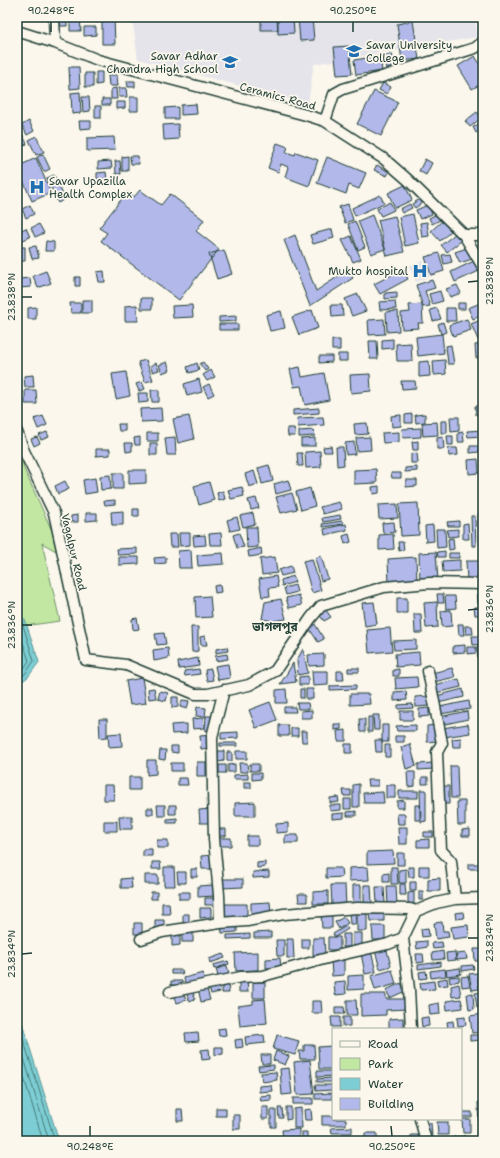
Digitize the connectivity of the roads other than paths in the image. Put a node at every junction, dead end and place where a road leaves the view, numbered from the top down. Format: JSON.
{"nodes":[{"id":1,"x":54,"y":17,"type":"edge"},
{"id":2,"x":17,"y":31,"type":"edge"},
{"id":3,"x":483,"y":42,"type":"edge"},
{"id":4,"x":56,"y":43,"type":"junction"},
{"id":5,"x":325,"y":122,"type":"junction"},
{"id":6,"x":464,"y":235,"type":"junction"},
{"id":7,"x":483,"y":235,"type":"edge"},
{"id":8,"x":483,"y":267,"type":"edge"},
{"id":9,"x":17,"y":432,"type":"edge"},
{"id":10,"x":483,"y":584,"type":"edge"},
{"id":11,"x":428,"y":671,"type":"dead end"},
{"id":12,"x":224,"y":690,"type":"junction"},
{"id":13,"x":483,"y":898,"type":"edge"},
{"id":14,"x":455,"y":899,"type":"junction"},
{"id":15,"x":416,"y":911,"type":"junction"},
{"id":16,"x":220,"y":923,"type":"junction"},
{"id":17,"x":403,"y":938,"type":"junction"},
{"id":18,"x":141,"y":939,"type":"dead end"},
{"id":19,"x":170,"y":992,"type":"dead end"},
{"id":20,"x":411,"y":1028,"type":"edge"},
{"id":21,"x":420,"y":1120,"type":"edge"},
{"id":22,"x":426,"y":1141,"type":"edge"}],
"edges":[{"from":1,"to":4,"type":"street"},
{"from":2,"to":4,"type":"street","name":"Ceramics Road"},
{"from":3,"to":5,"type":"street"},
{"from":4,"to":5,"type":"street","name":"Ceramics Road"},
{"from":5,"to":6,"type":"street","name":"Ceramics Road"},
{"from":6,"to":7,"type":"street"},
{"from":6,"to":8,"type":"street","name":"Ceramics Road"},
{"from":9,"to":12,"type":"street","name":"Vagalpur Road"},
{"from":10,"to":12,"type":"street"},
{"from":11,"to":14,"type":"street"},
{"from":12,"to":16,"type":"street"},
{"from":13,"to":14,"type":"street"},
{"from":14,"to":15,"type":"street"},
{"from":15,"to":16,"type":"street"},
{"from":15,"to":17,"type":"street"},
{"from":16,"to":18,"type":"street"},
{"from":17,"to":19,"type":"street"},
{"from":17,"to":20,"type":"street"},
{"from":21,"to":22,"type":"street"}]}
